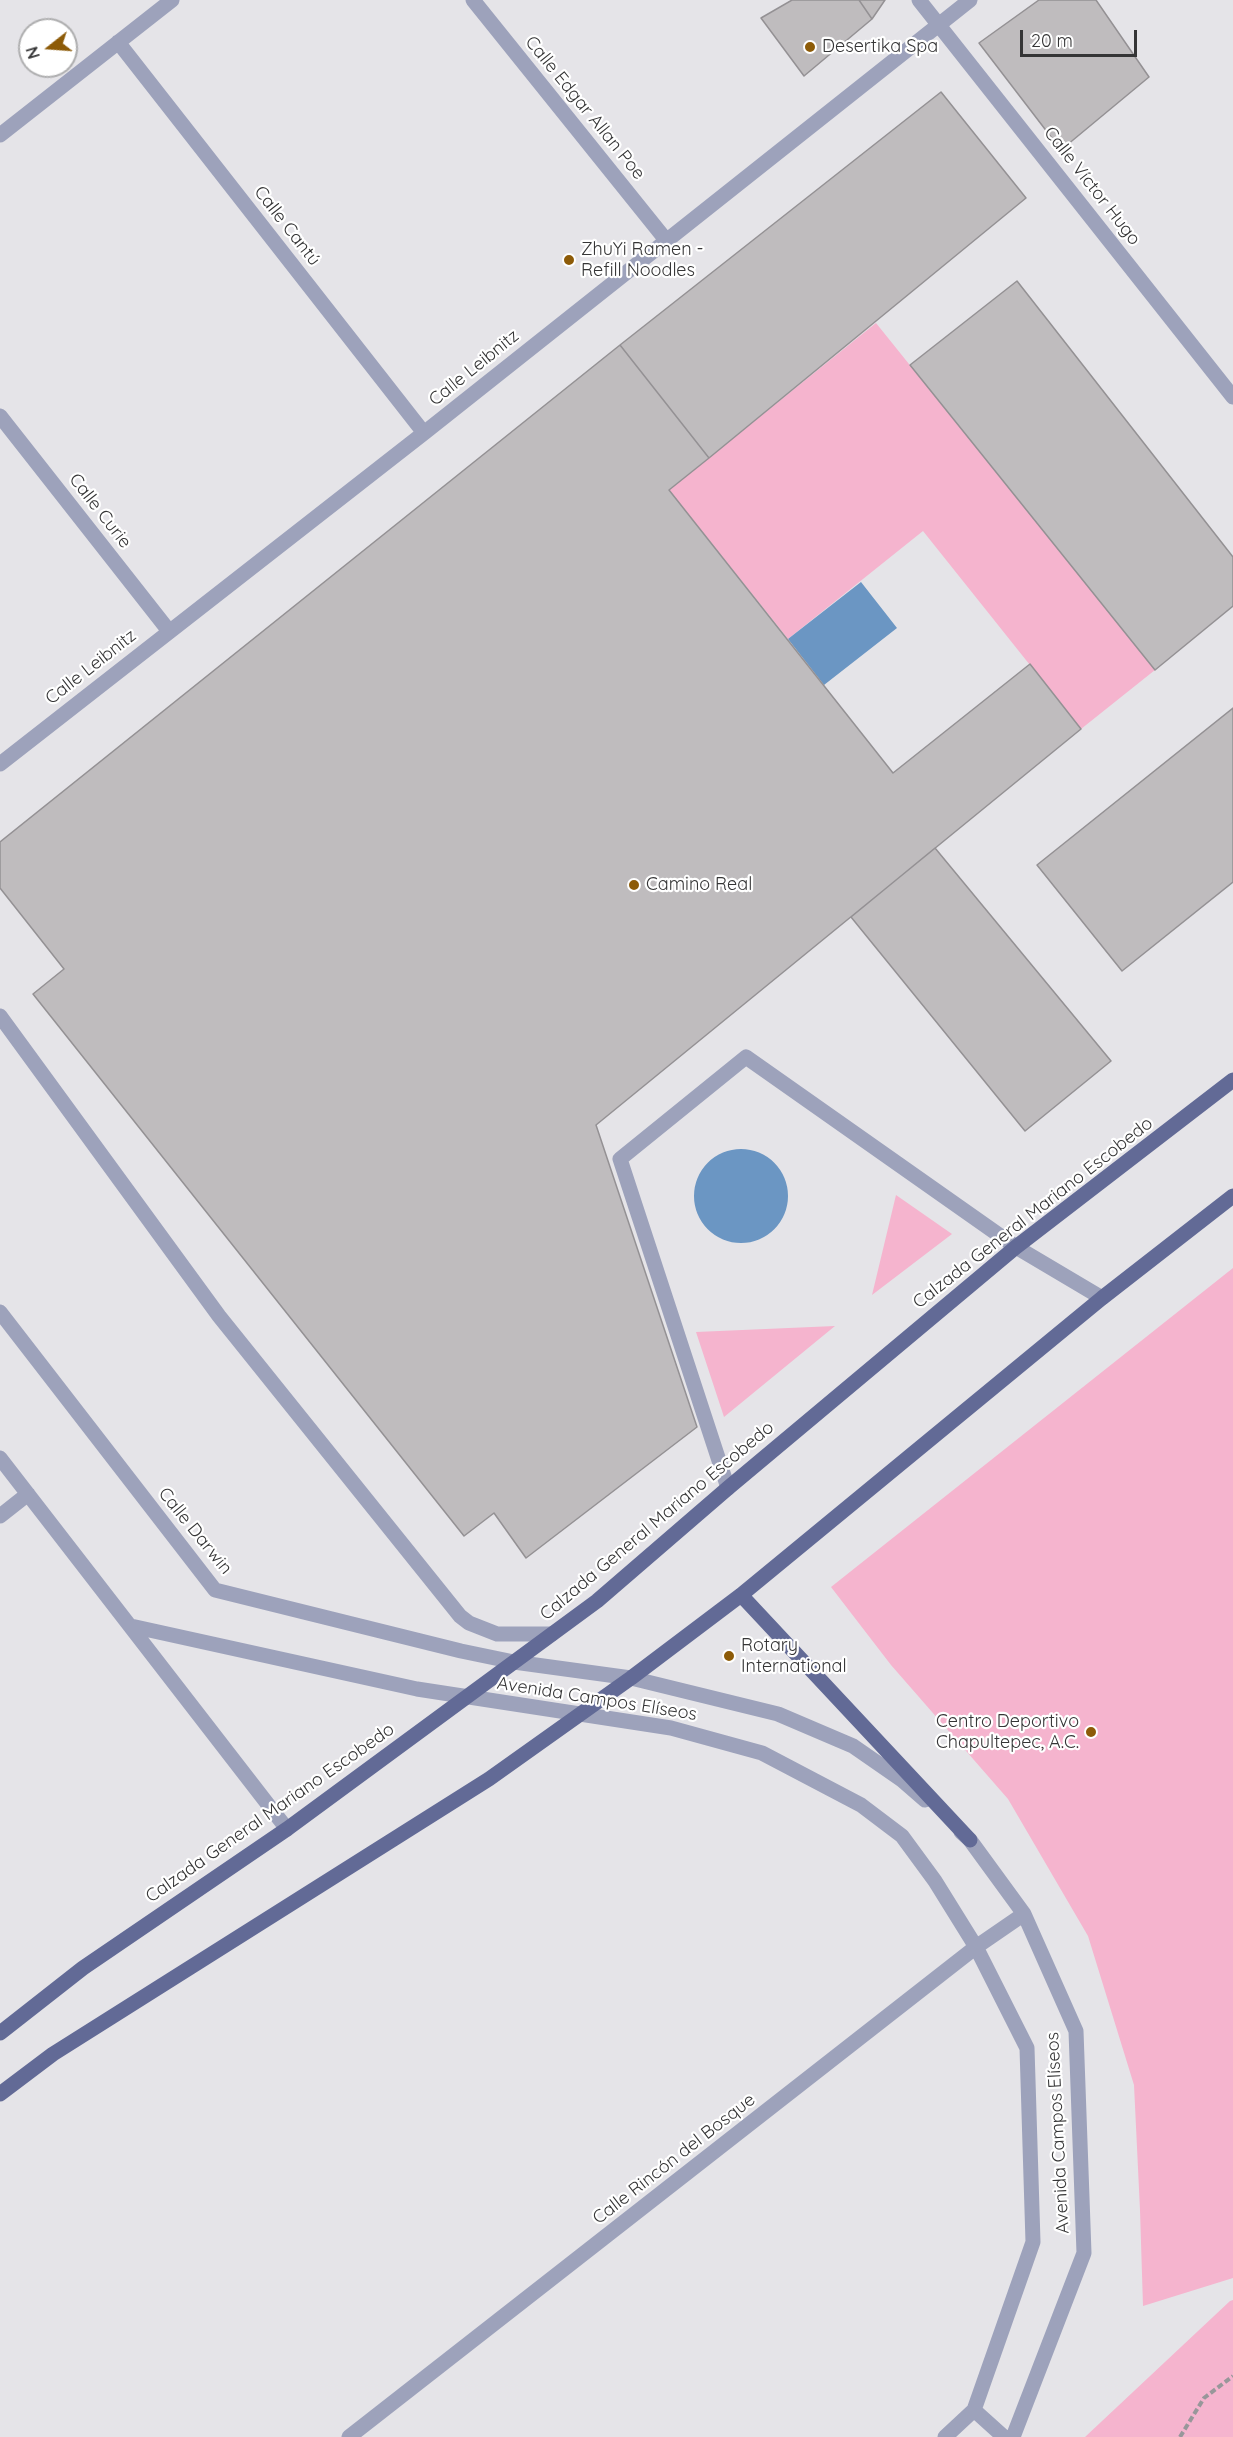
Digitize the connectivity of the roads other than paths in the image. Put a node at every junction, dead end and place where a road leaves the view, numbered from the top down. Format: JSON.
{"nodes":[{"id":1,"x":172,"y":0,"type":"edge"},
{"id":2,"x":473,"y":0,"type":"edge"},
{"id":3,"x":920,"y":0,"type":"edge"},
{"id":4,"x":970,"y":0,"type":"edge"},
{"id":5,"x":939,"y":25,"type":"junction"},
{"id":6,"x":118,"y":42,"type":"junction"},
{"id":7,"x":0,"y":135,"type":"edge"},
{"id":8,"x":666,"y":240,"type":"junction"},
{"id":9,"x":1233,"y":397,"type":"edge"},
{"id":10,"x":0,"y":416,"type":"edge"},
{"id":11,"x":424,"y":433,"type":"junction"},
{"id":12,"x":169,"y":631,"type":"junction"},
{"id":13,"x":0,"y":764,"type":"edge"},
{"id":14,"x":0,"y":1016,"type":"edge"},
{"id":15,"x":1233,"y":1080,"type":"edge"},
{"id":16,"x":1233,"y":1196,"type":"edge"},
{"id":17,"x":1016,"y":1247,"type":"junction"},
{"id":18,"x":1102,"y":1298,"type":"junction"},
{"id":19,"x":0,"y":1312,"type":"edge"},
{"id":20,"x":0,"y":1458,"type":"edge"},
{"id":21,"x":728,"y":1488,"type":"junction"},
{"id":22,"x":28,"y":1494,"type":"junction"},
{"id":23,"x":0,"y":1516,"type":"edge"},
{"id":24,"x":741,"y":1595,"type":"junction"},
{"id":25,"x":131,"y":1626,"type":"junction"},
{"id":26,"x":552,"y":1634,"type":"junction"},
{"id":27,"x":514,"y":1662,"type":"junction"},
{"id":28,"x":631,"y":1678,"type":"junction"},
{"id":29,"x":466,"y":1698,"type":"junction"},
{"id":30,"x":579,"y":1716,"type":"junction"},
{"id":31,"x":287,"y":1829,"type":"junction"},
{"id":32,"x":970,"y":1840,"type":"junction"},
{"id":33,"x":1024,"y":1914,"type":"junction"},
{"id":34,"x":976,"y":1947,"type":"junction"},
{"id":35,"x":0,"y":2032,"type":"edge"},
{"id":36,"x":0,"y":2094,"type":"edge"},
{"id":37,"x":974,"y":2410,"type":"junction"},
{"id":38,"x":349,"y":2437,"type":"edge"},
{"id":39,"x":945,"y":2437,"type":"edge"},
{"id":40,"x":1004,"y":2437,"type":"edge"},
{"id":41,"x":1013,"y":2437,"type":"edge"}],
"edges":[{"from":1,"to":6,"type":"street"},
{"from":2,"to":8,"type":"street","name":"Calle Edgar Allan Poe"},
{"from":3,"to":5,"type":"street","name":"Calle Víctor Hugo"},
{"from":4,"to":5,"type":"street","name":"Calle Leibnitz"},
{"from":5,"to":8,"type":"street","name":"Calle Leibnitz"},
{"from":5,"to":9,"type":"street","name":"Calle Víctor Hugo"},
{"from":6,"to":7,"type":"street"},
{"from":6,"to":11,"type":"street","name":"Calle Cantú"},
{"from":8,"to":11,"type":"street","name":"Calle Leibnitz"},
{"from":10,"to":12,"type":"street","name":"Calle Curie"},
{"from":11,"to":12,"type":"street","name":"Calle Leibnitz"},
{"from":12,"to":13,"type":"street","name":"Calle Leibnitz"},
{"from":14,"to":26,"type":"street"},
{"from":15,"to":17,"type":"main road","name":"Calzada General Mariano Escobedo"},
{"from":16,"to":18,"type":"main road"},
{"from":17,"to":18,"type":"street"},
{"from":17,"to":21,"type":"main road","name":"Calzada General Mariano Escobedo"},
{"from":17,"to":21,"type":"street"},
{"from":18,"to":24,"type":"main road"},
{"from":19,"to":27,"type":"street","name":"Calle Darwin"},
{"from":20,"to":22,"type":"street"},
{"from":21,"to":26,"type":"main road","name":"Calzada General Mariano Escobedo"},
{"from":22,"to":23,"type":"street"},
{"from":22,"to":25,"type":"street"},
{"from":24,"to":28,"type":"main road"},
{"from":24,"to":32,"type":"main road"},
{"from":25,"to":29,"type":"street"},
{"from":25,"to":31,"type":"street"},
{"from":26,"to":27,"type":"main road","name":"Calzada General Mariano Escobedo"},
{"from":27,"to":28,"type":"street","name":"Avenida Campos Elíseos"},
{"from":27,"to":29,"type":"main road","name":"Calzada General Mariano Escobedo"},
{"from":28,"to":30,"type":"main road"},
{"from":28,"to":32,"type":"street","name":"Avenida Campos Elíseos"},
{"from":29,"to":30,"type":"street","name":"Avenida Campos Elíseos"},
{"from":29,"to":31,"type":"main road","name":"Calzada General Mariano Escobedo"},
{"from":30,"to":34,"type":"street","name":"Avenida Campos Elíseos"},
{"from":30,"to":36,"type":"main road"},
{"from":31,"to":35,"type":"main road","name":"Calzada General Mariano Escobedo"},
{"from":32,"to":33,"type":"street","name":"Avenida Campos Elíseos"},
{"from":33,"to":34,"type":"street","name":"Calle Rincón del Bosque"},
{"from":33,"to":41,"type":"street","name":"Avenida Campos Elíseos"},
{"from":34,"to":37,"type":"street","name":"Avenida Campos Elíseos"},
{"from":34,"to":38,"type":"street","name":"Calle Rincón del Bosque"},
{"from":37,"to":39,"type":"street","name":"Avenida Campos Elíseos"},
{"from":37,"to":40,"type":"street"}]}
